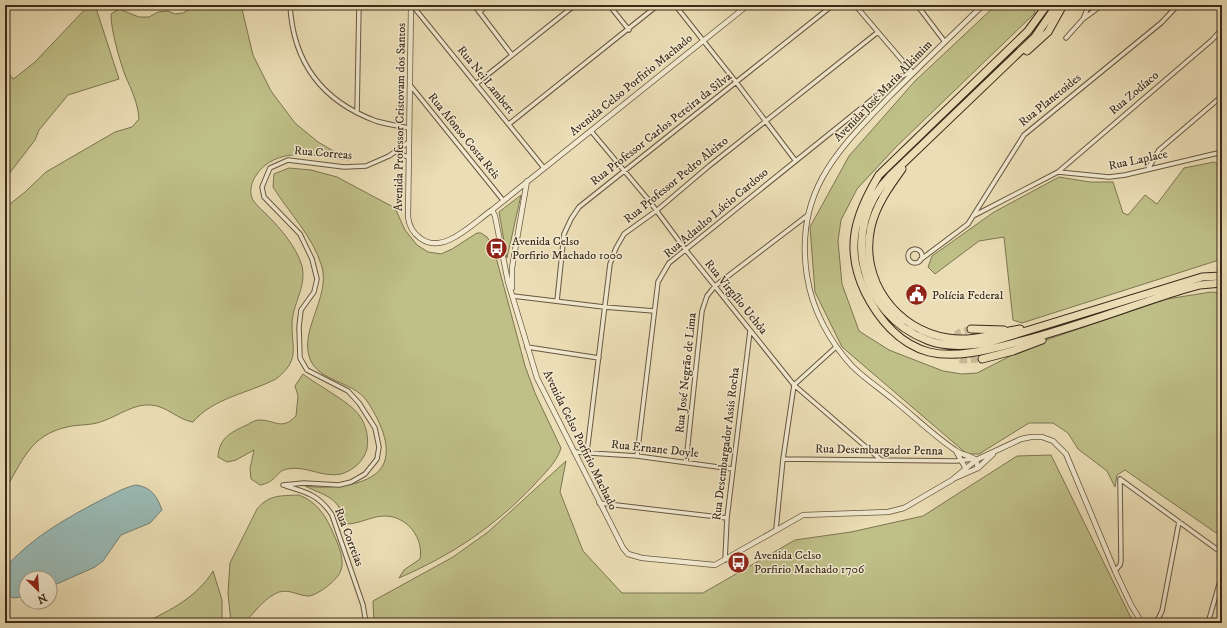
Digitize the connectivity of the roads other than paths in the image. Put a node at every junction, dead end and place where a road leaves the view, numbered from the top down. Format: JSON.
{"nodes":[{"id":1,"x":290,"y":5,"type":"edge"},
{"id":2,"x":359,"y":5,"type":"edge"},
{"id":3,"x":412,"y":5,"type":"edge"},
{"id":4,"x":474,"y":5,"type":"edge"},
{"id":5,"x":488,"y":5,"type":"edge"},
{"id":6,"x":575,"y":5,"type":"edge"},
{"id":7,"x":609,"y":5,"type":"edge"},
{"id":8,"x":658,"y":5,"type":"edge"},
{"id":9,"x":675,"y":5,"type":"edge"},
{"id":10,"x":748,"y":5,"type":"edge"},
{"id":11,"x":833,"y":5,"type":"edge"},
{"id":12,"x":855,"y":5,"type":"edge"},
{"id":13,"x":917,"y":5,"type":"edge"},
{"id":14,"x":1047,"y":5,"type":"edge"},
{"id":15,"x":1057,"y":5,"type":"edge"},
{"id":16,"x":1063,"y":5,"type":"edge"},
{"id":17,"x":1089,"y":5,"type":"edge"},
{"id":18,"x":1102,"y":5,"type":"edge"},
{"id":19,"x":1178,"y":5,"type":"edge"},
{"id":20,"x":981,"y":6,"type":"edge"},
{"id":21,"x":479,"y":12,"type":"junction"},
{"id":22,"x":1083,"y":19,"type":"junction"},
{"id":23,"x":1222,"y":29,"type":"edge"},
{"id":24,"x":629,"y":30,"type":"junction"},
{"id":25,"x":878,"y":32,"type":"junction"},
{"id":26,"x":1066,"y":38,"type":"dead end"},
{"id":27,"x":703,"y":40,"type":"junction"},
{"id":28,"x":945,"y":42,"type":"junction"},
{"id":29,"x":512,"y":55,"type":"junction"},
{"id":30,"x":912,"y":72,"type":"junction"},
{"id":31,"x":1000,"y":72,"type":"junction"},
{"id":32,"x":736,"y":82,"type":"junction"},
{"id":33,"x":476,"y":84,"type":"junction"},
{"id":34,"x":410,"y":85,"type":"junction"},
{"id":35,"x":1222,"y":96,"type":"edge"},
{"id":36,"x":357,"y":113,"type":"junction"},
{"id":37,"x":766,"y":121,"type":"junction"},
{"id":38,"x":509,"y":124,"type":"junction"},
{"id":39,"x":409,"y":128,"type":"junction"},
{"id":40,"x":591,"y":131,"type":"junction"},
{"id":41,"x":409,"y":142,"type":"junction"},
{"id":42,"x":916,"y":151,"type":"junction"},
{"id":43,"x":396,"y":152,"type":"junction"},
{"id":44,"x":1222,"y":152,"type":"edge"},
{"id":45,"x":408,"y":158,"type":"junction"},
{"id":46,"x":795,"y":160,"type":"junction"},
{"id":47,"x":544,"y":168,"type":"junction"},
{"id":48,"x":1148,"y":169,"type":"junction"},
{"id":49,"x":625,"y":171,"type":"junction"},
{"id":50,"x":1058,"y":172,"type":"junction"},
{"id":51,"x":527,"y":181,"type":"junction"},
{"id":52,"x":502,"y":199,"type":"junction"},
{"id":53,"x":492,"y":210,"type":"junction"},
{"id":54,"x":656,"y":211,"type":"junction"},
{"id":55,"x":808,"y":215,"type":"junction"},
{"id":56,"x":974,"y":215,"type":"junction"},
{"id":57,"x":685,"y":249,"type":"junction"},
{"id":58,"x":920,"y":260,"type":"dead end"},
{"id":59,"x":1222,"y":276,"type":"edge"},
{"id":60,"x":1222,"y":282,"type":"edge"},
{"id":61,"x":715,"y":286,"type":"junction"},
{"id":62,"x":513,"y":294,"type":"junction"},
{"id":63,"x":557,"y":301,"type":"junction"},
{"id":64,"x":604,"y":307,"type":"junction"},
{"id":65,"x":654,"y":310,"type":"junction"},
{"id":66,"x":1044,"y":324,"type":"junction"},
{"id":67,"x":1069,"y":328,"type":"junction"},
{"id":68,"x":971,"y":329,"type":"tunnel mouth"},
{"id":69,"x":1011,"y":330,"type":"junction"},
{"id":70,"x":750,"y":331,"type":"junction"},
{"id":71,"x":527,"y":347,"type":"junction"},
{"id":72,"x":836,"y":347,"type":"junction"},
{"id":73,"x":599,"y":358,"type":"junction"},
{"id":74,"x":982,"y":359,"type":"tunnel mouth"},
{"id":75,"x":794,"y":385,"type":"junction"},
{"id":76,"x":956,"y":451,"type":"junction"},
{"id":77,"x":574,"y":452,"type":"junction"},
{"id":78,"x":587,"y":452,"type":"junction"},
{"id":79,"x":995,"y":452,"type":"junction"},
{"id":80,"x":637,"y":456,"type":"junction"},
{"id":81,"x":783,"y":458,"type":"junction"},
{"id":82,"x":975,"y":459,"type":"junction"},
{"id":83,"x":881,"y":460,"type":"junction"},
{"id":84,"x":961,"y":460,"type":"junction"},
{"id":85,"x":686,"y":462,"type":"junction"},
{"id":86,"x":964,"y":468,"type":"junction"},
{"id":87,"x":978,"y":468,"type":"junction"},
{"id":88,"x":734,"y":469,"type":"junction"},
{"id":89,"x":972,"y":471,"type":"junction"},
{"id":90,"x":952,"y":480,"type":"junction"},
{"id":91,"x":283,"y":485,"type":"joint"},
{"id":92,"x":599,"y":503,"type":"junction"},
{"id":93,"x":727,"y":518,"type":"junction"},
{"id":94,"x":1179,"y":522,"type":"junction"},
{"id":95,"x":776,"y":529,"type":"junction"},
{"id":96,"x":1222,"y":553,"type":"edge"},
{"id":97,"x":724,"y":560,"type":"junction"},
{"id":98,"x":1115,"y":571,"type":"junction"},
{"id":99,"x":1222,"y":574,"type":"edge"},
{"id":100,"x":366,"y":623,"type":"edge"},
{"id":101,"x":1142,"y":623,"type":"edge"},
{"id":102,"x":1156,"y":623,"type":"edge"},
{"id":103,"x":1208,"y":623,"type":"edge"}],
"edges":[{"from":1,"to":36,"type":"street"},
{"from":2,"to":36,"type":"street"},
{"from":3,"to":33,"type":"street","name":"Rua Nei Lambert"},
{"from":3,"to":34,"type":"street","name":"Avenida Professor Cristovam dos Santos"},
{"from":4,"to":21,"type":"street"},
{"from":5,"to":21,"type":"street"},
{"from":6,"to":29,"type":"street"},
{"from":7,"to":24,"type":"street"},
{"from":8,"to":24,"type":"street"},
{"from":9,"to":27,"type":"street"},
{"from":10,"to":27,"type":"street","name":"Avenida Celso Porfirio Machado"},
{"from":11,"to":32,"type":"street","name":"Rua Professor Carlos Pereira da Silva"},
{"from":12,"to":25,"type":"street"},
{"from":13,"to":28,"type":"street"},
{"from":14,"to":67,"type":"highway"},
{"from":15,"to":31,"type":"highway"},
{"from":16,"to":31,"type":"highway"},
{"from":17,"to":22,"type":"street"},
{"from":18,"to":22,"type":"street"},
{"from":19,"to":56,"type":"street","name":"Rua Planetoides"},
{"from":20,"to":28,"type":"street","name":"Avenida José Maria Alkimim"},
{"from":21,"to":29,"type":"street"},
{"from":22,"to":26,"type":"street"},
{"from":23,"to":50,"type":"street","name":"Rua Zodíaco"},
{"from":24,"to":38,"type":"street"},
{"from":25,"to":30,"type":"street"},
{"from":25,"to":37,"type":"street","name":"Rua Professor Pedro Aleixo"},
{"from":27,"to":32,"type":"street"},
{"from":27,"to":40,"type":"street","name":"Avenida Celso Porfirio Machado"},
{"from":28,"to":30,"type":"street","name":"Avenida José Maria Alkimim"},
{"from":29,"to":33,"type":"street"},
{"from":30,"to":46,"type":"street","name":"Rua Adaulto Lúcio Cardoso"},
{"from":30,"to":55,"type":"street","name":"Avenida José Maria Alkimim"},
{"from":31,"to":42,"type":"highway"},
{"from":32,"to":37,"type":"street"},
{"from":32,"to":49,"type":"street","name":"Rua Professor Carlos Pereira da Silva"},
{"from":33,"to":38,"type":"street","name":"Rua Nei Lambert"},
{"from":34,"to":39,"type":"street","name":"Avenida Professor Cristovam dos Santos"},
{"from":34,"to":52,"type":"street","name":"Rua Afonso Costa Reis"},
{"from":35,"to":48,"type":"street"},
{"from":36,"to":39,"type":"street"},
{"from":37,"to":46,"type":"street"},
{"from":37,"to":54,"type":"street","name":"Rua Professor Pedro Aleixo"},
{"from":38,"to":47,"type":"street","name":"Rua Nei Lambert"},
{"from":39,"to":41,"type":"street","name":"Avenida Professor Cristovam dos Santos"},
{"from":40,"to":47,"type":"street","name":"Avenida Celso Porfirio Machado"},
{"from":40,"to":49,"type":"street","name":"Rua Virgílio Uchôa"},
{"from":41,"to":43,"type":"street","name":"Rua Correas"},
{"from":41,"to":45,"type":"street","name":"Avenida Professor Cristovam dos Santos"},
{"from":42,"to":66,"type":"highway"},
{"from":42,"to":69,"type":"highway"},
{"from":43,"to":45,"type":"street"},
{"from":43,"to":91,"type":"street","name":"Rua Correas"},
{"from":44,"to":48,"type":"street","name":"Rua Laplace"},
{"from":45,"to":53,"type":"street","name":"Avenida Professor Cristovam dos Santos"},
{"from":46,"to":57,"type":"street","name":"Rua Adaulto Lúcio Cardoso"},
{"from":47,"to":51,"type":"street","name":"Avenida Celso Porfirio Machado"},
{"from":48,"to":50,"type":"street","name":"Rua Laplace"},
{"from":49,"to":54,"type":"street","name":"Rua Virgílio Uchôa"},
{"from":49,"to":63,"type":"street","name":"Rua Professor Carlos Pereira da Silva"},
{"from":50,"to":56,"type":"street","name":"Rua Zodíaco"},
{"from":51,"to":52,"type":"street","name":"Avenida Celso Porfirio Machado"},
{"from":51,"to":62,"type":"street","name":"Avenida Celso Porfirio Machado"},
{"from":52,"to":53,"type":"street","name":"Avenida Celso Porfirio Machado"},
{"from":53,"to":62,"type":"street","name":"Avenida Celso Porfirio Machado"},
{"from":54,"to":57,"type":"street","name":"Rua Virgílio Uchôa"},
{"from":54,"to":64,"type":"street","name":"Rua Professor Pedro Aleixo"},
{"from":55,"to":61,"type":"street","name":"Rua José Negrão de Lima"},
{"from":55,"to":72,"type":"street","name":"Avenida José Maria Alkimim"},
{"from":56,"to":58,"type":"street","name":"Rua Planetoides"},
{"from":57,"to":61,"type":"street","name":"Rua Virgílio Uchôa"},
{"from":57,"to":65,"type":"street","name":"Rua Adaulto Lúcio Cardoso"},
{"from":59,"to":66,"type":"highway"},
{"from":60,"to":67,"type":"highway"},
{"from":61,"to":70,"type":"street","name":"Rua Virgílio Uchôa"},
{"from":61,"to":85,"type":"street","name":"Rua José Negrão de Lima"},
{"from":62,"to":63,"type":"street"},
{"from":62,"to":71,"type":"street","name":"Avenida Celso Porfirio Machado"},
{"from":63,"to":64,"type":"street"},
{"from":64,"to":65,"type":"street"},
{"from":64,"to":73,"type":"street","name":"Rua Professor Pedro Aleixo"},
{"from":65,"to":80,"type":"street","name":"Rua Adaulto Lúcio Cardoso"},
{"from":66,"to":69,"type":"highway"},
{"from":67,"to":74,"type":"highway"},
{"from":68,"to":69,"type":"highway"},
{"from":70,"to":75,"type":"street","name":"Rua Virgílio Uchôa"},
{"from":70,"to":88,"type":"street","name":"Rua Desembargador Assis Rocha"},
{"from":71,"to":73,"type":"street"},
{"from":71,"to":77,"type":"street","name":"Avenida Celso Porfirio Machado"},
{"from":72,"to":75,"type":"street"},
{"from":72,"to":76,"type":"street","name":"Avenida José Maria Alkimim"},
{"from":73,"to":78,"type":"street","name":"Rua Professor Pedro Aleixo"},
{"from":75,"to":81,"type":"street"},
{"from":75,"to":83,"type":"street","name":"Rua Virgílio Uchôa"},
{"from":76,"to":82,"type":"street","name":"Avenida José Maria Alkimim"},
{"from":76,"to":84,"type":"street","name":"Avenida José Maria Alkimim"},
{"from":77,"to":78,"type":"street","name":"Rua Ernane Doyle"},
{"from":77,"to":92,"type":"street","name":"Avenida Celso Porfirio Machado"},
{"from":78,"to":80,"type":"street","name":"Rua Ernane Doyle"},
{"from":79,"to":82,"type":"street"},
{"from":79,"to":87,"type":"street"},
{"from":79,"to":98,"type":"street"},
{"from":80,"to":85,"type":"street","name":"Rua Ernane Doyle"},
{"from":81,"to":83,"type":"street","name":"Rua Desembargador Penna"},
{"from":81,"to":95,"type":"street"},
{"from":82,"to":84,"type":"street","name":"Rua Desembargador Penna"},
{"from":82,"to":86,"type":"street"},
{"from":82,"to":87,"type":"street"},
{"from":83,"to":84,"type":"street","name":"Rua Desembargador Penna"},
{"from":84,"to":86,"type":"street","name":"Avenida José Maria Alkimim"},
{"from":85,"to":88,"type":"street","name":"Rua Ernane Doyle"},
{"from":86,"to":89,"type":"street"},
{"from":86,"to":90,"type":"street"},
{"from":87,"to":89,"type":"street"},
{"from":88,"to":93,"type":"street","name":"Rua Desembargador Assis Rocha"},
{"from":89,"to":90,"type":"street"},
{"from":90,"to":95,"type":"street"},
{"from":91,"to":100,"type":"street","name":"Rua Correias"},
{"from":92,"to":93,"type":"street"},
{"from":92,"to":97,"type":"street","name":"Avenida Celso Porfirio Machado"},
{"from":93,"to":97,"type":"street","name":"Rua Desembargador Assis Rocha"},
{"from":94,"to":96,"type":"street"},
{"from":94,"to":98,"type":"street"},
{"from":94,"to":102,"type":"street"},
{"from":95,"to":97,"type":"street"},
{"from":98,"to":101,"type":"street"},
{"from":99,"to":103,"type":"street"}]}
